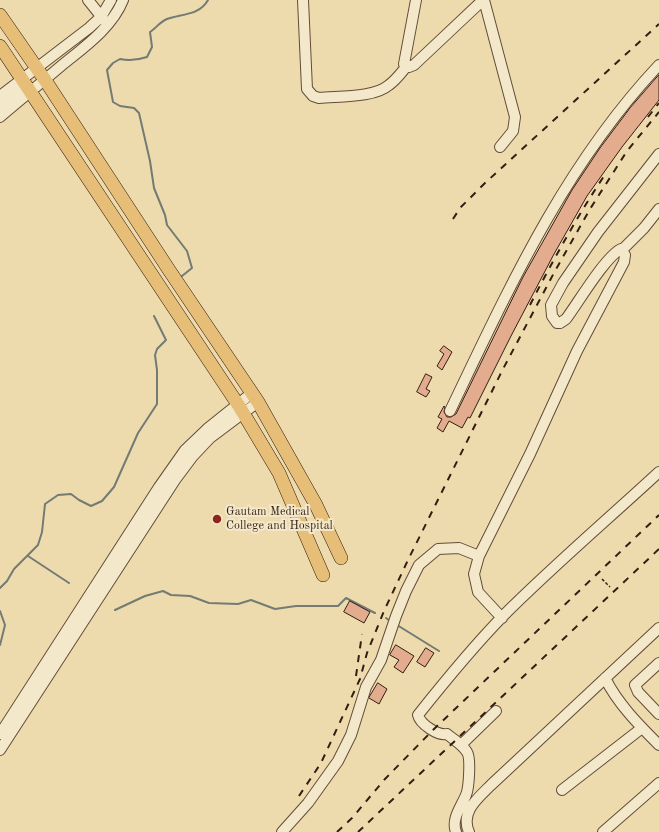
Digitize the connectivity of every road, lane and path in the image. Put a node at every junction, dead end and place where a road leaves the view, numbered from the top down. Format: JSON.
{"nodes":[{"id":1,"x":88,"y":0,"type":"edge"},
{"id":2,"x":111,"y":0,"type":"edge"},
{"id":3,"x":123,"y":0,"type":"edge"},
{"id":4,"x":303,"y":0,"type":"edge"},
{"id":5,"x":416,"y":0,"type":"edge"},
{"id":6,"x":483,"y":0,"type":"edge"},
{"id":7,"x":0,"y":15,"type":"edge"},
{"id":8,"x":104,"y":21,"type":"junction"},
{"id":9,"x":0,"y":46,"type":"edge"},
{"id":10,"x":659,"y":65,"type":"edge"},
{"id":11,"x":406,"y":67,"type":"junction"},
{"id":12,"x":37,"y":69,"type":"junction"},
{"id":13,"x":45,"y":80,"type":"junction"},
{"id":14,"x":26,"y":86,"type":"junction"},
{"id":15,"x":0,"y":96,"type":"edge"},
{"id":16,"x":0,"y":107,"type":"edge"},
{"id":17,"x":0,"y":117,"type":"edge"},
{"id":18,"x":500,"y":148,"type":"dead end"},
{"id":19,"x":659,"y":154,"type":"edge"},
{"id":20,"x":659,"y":209,"type":"edge"},
{"id":21,"x":622,"y":250,"type":"junction"},
{"id":22,"x":255,"y":398,"type":"junction"},
{"id":23,"x":241,"y":409,"type":"junction"},
{"id":24,"x":450,"y":411,"type":"dead end"},
{"id":25,"x":659,"y":472,"type":"edge"},
{"id":26,"x":479,"y":556,"type":"junction"},
{"id":27,"x":341,"y":558,"type":"dead end"},
{"id":28,"x":323,"y":575,"type":"dead end"},
{"id":29,"x":602,"y":579,"type":"dead end"},
{"id":30,"x":610,"y":587,"type":"dead end"},
{"id":31,"x":502,"y":618,"type":"junction"},
{"id":32,"x":659,"y":628,"type":"edge"},
{"id":33,"x":659,"y":663,"type":"edge"},
{"id":34,"x":605,"y":678,"type":"junction"},
{"id":35,"x":496,"y":711,"type":"dead end"},
{"id":36,"x":659,"y":714,"type":"edge"},
{"id":37,"x":642,"y":728,"type":"junction"},
{"id":38,"x":0,"y":734,"type":"edge"},
{"id":39,"x":461,"y":745,"type":"junction"},
{"id":40,"x":659,"y":745,"type":"edge"},
{"id":41,"x":0,"y":750,"type":"edge"},
{"id":42,"x":659,"y":783,"type":"edge"},
{"id":43,"x":562,"y":790,"type":"dead end"},
{"id":44,"x":282,"y":832,"type":"edge"},
{"id":45,"x":456,"y":832,"type":"edge"},
{"id":46,"x":469,"y":832,"type":"edge"},
{"id":47,"x":603,"y":832,"type":"edge"}],
"edges":[{"from":1,"to":8,"type":"street"},
{"from":2,"to":8,"type":"street"},
{"from":3,"to":8,"type":"street"},
{"from":4,"to":11,"type":"street"},
{"from":5,"to":11,"type":"street"},
{"from":6,"to":11,"type":"street"},
{"from":6,"to":18,"type":"street"},
{"from":7,"to":12,"type":"main road"},
{"from":8,"to":12,"type":"street"},
{"from":8,"to":13,"type":"street"},
{"from":9,"to":14,"type":"main road"},
{"from":10,"to":24,"type":"street"},
{"from":12,"to":13,"type":"main road"},
{"from":12,"to":14,"type":"street"},
{"from":13,"to":14,"type":"street"},
{"from":13,"to":22,"type":"main road"},
{"from":14,"to":15,"type":"street"},
{"from":14,"to":16,"type":"street"},
{"from":14,"to":17,"type":"street"},
{"from":14,"to":23,"type":"main road"},
{"from":19,"to":21,"type":"street"},
{"from":20,"to":21,"type":"street"},
{"from":21,"to":26,"type":"street"},
{"from":22,"to":23,"type":"street"},
{"from":22,"to":27,"type":"main road"},
{"from":23,"to":28,"type":"main road"},
{"from":23,"to":38,"type":"street"},
{"from":23,"to":41,"type":"street"},
{"from":25,"to":31,"type":"street"},
{"from":26,"to":31,"type":"street"},
{"from":26,"to":44,"type":"street"},
{"from":29,"to":30,"type":"path"},
{"from":31,"to":39,"type":"street"},
{"from":32,"to":34,"type":"street"},
{"from":33,"to":36,"type":"street"},
{"from":34,"to":37,"type":"street"},
{"from":34,"to":46,"type":"street"},
{"from":35,"to":39,"type":"street"},
{"from":37,"to":40,"type":"street"},
{"from":37,"to":43,"type":"street"},
{"from":39,"to":45,"type":"street"},
{"from":42,"to":47,"type":"street"}]}
